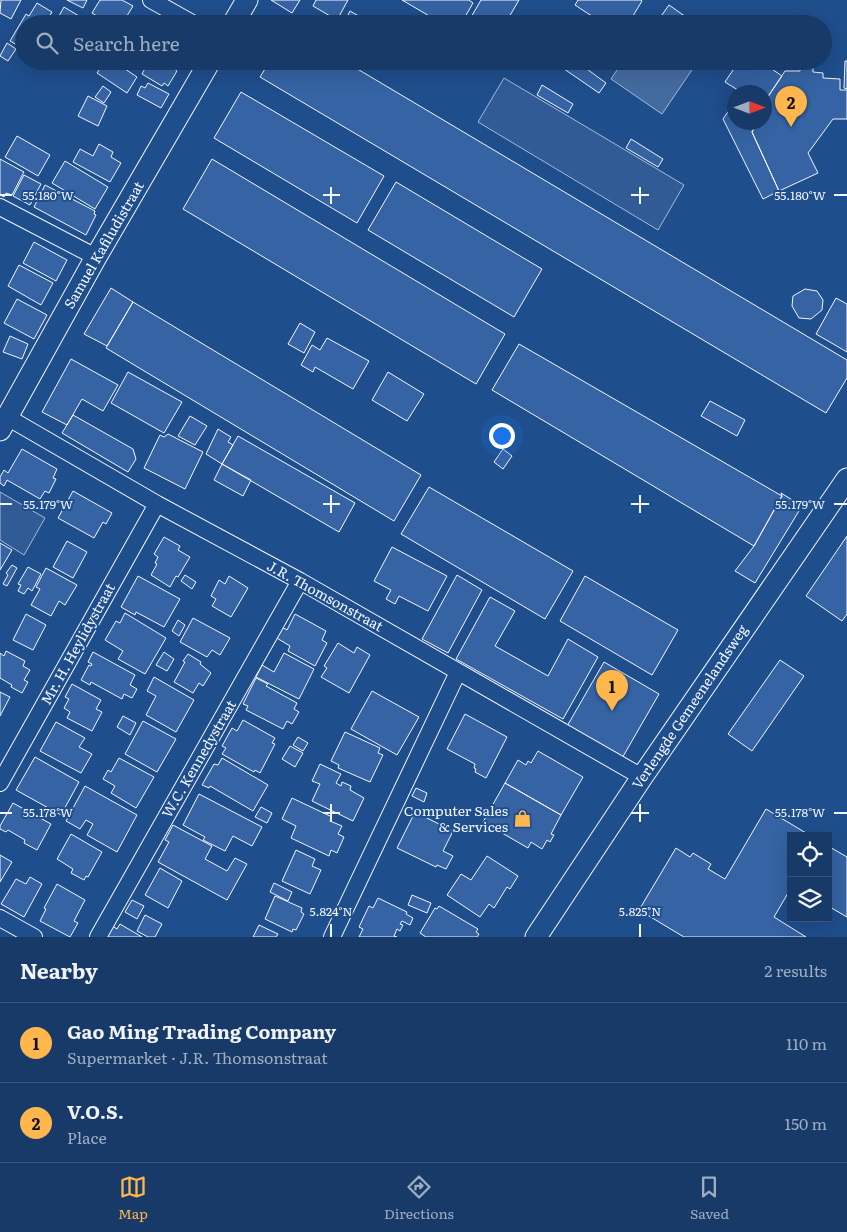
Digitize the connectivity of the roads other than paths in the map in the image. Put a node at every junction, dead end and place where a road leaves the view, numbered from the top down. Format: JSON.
{"nodes":[{"id":1,"x":151,"y":0,"type":"edge"},
{"id":2,"x":247,"y":0,"type":"edge"},
{"id":3,"x":178,"y":15,"type":"edge"},
{"id":4,"x":238,"y":15,"type":"edge"},
{"id":5,"x":205,"y":70,"type":"edge"},
{"id":6,"x":0,"y":207,"type":"edge"},
{"id":7,"x":96,"y":257,"type":"junction"},
{"id":8,"x":3,"y":423,"type":"edge"},
{"id":9,"x":847,"y":479,"type":"edge"},
{"id":10,"x":157,"y":504,"type":"junction"},
{"id":11,"x":300,"y":581,"type":"junction"},
{"id":12,"x":458,"y":672,"type":"junction"},
{"id":13,"x":642,"y":777,"type":"junction"},
{"id":14,"x":0,"y":783,"type":"edge"},
{"id":15,"x":0,"y":918,"type":"edge"},
{"id":16,"x":34,"y":937,"type":"edge"},
{"id":17,"x":98,"y":937,"type":"edge"},
{"id":18,"x":332,"y":937,"type":"edge"},
{"id":19,"x":536,"y":937,"type":"edge"}],
"edges":[{"from":1,"to":3,"type":"street"},
{"from":2,"to":4,"type":"street"},
{"from":5,"to":7,"type":"street","name":"Samuel Kafiludistraat"},
{"from":6,"to":7,"type":"street"},
{"from":7,"to":8,"type":"street","name":"Samuel Kafiludistraat"},
{"from":8,"to":10,"type":"street","name":"J.R. Thomsonstraat"},
{"from":9,"to":13,"type":"street","name":"Verlengde Gemeenelandsweg"},
{"from":10,"to":11,"type":"street","name":"J.R. Thomsonstraat"},
{"from":10,"to":14,"type":"street","name":"Mr. H. Heylidystraat"},
{"from":11,"to":12,"type":"street","name":"J.R. Thomsonstraat"},
{"from":11,"to":17,"type":"street","name":"W.C. Kennedystraat"},
{"from":12,"to":13,"type":"street","name":"J.R. Thomsonstraat"},
{"from":12,"to":18,"type":"street"},
{"from":13,"to":19,"type":"street","name":"Verlengde Gemeenelandsweg"},
{"from":15,"to":16,"type":"street"}]}
